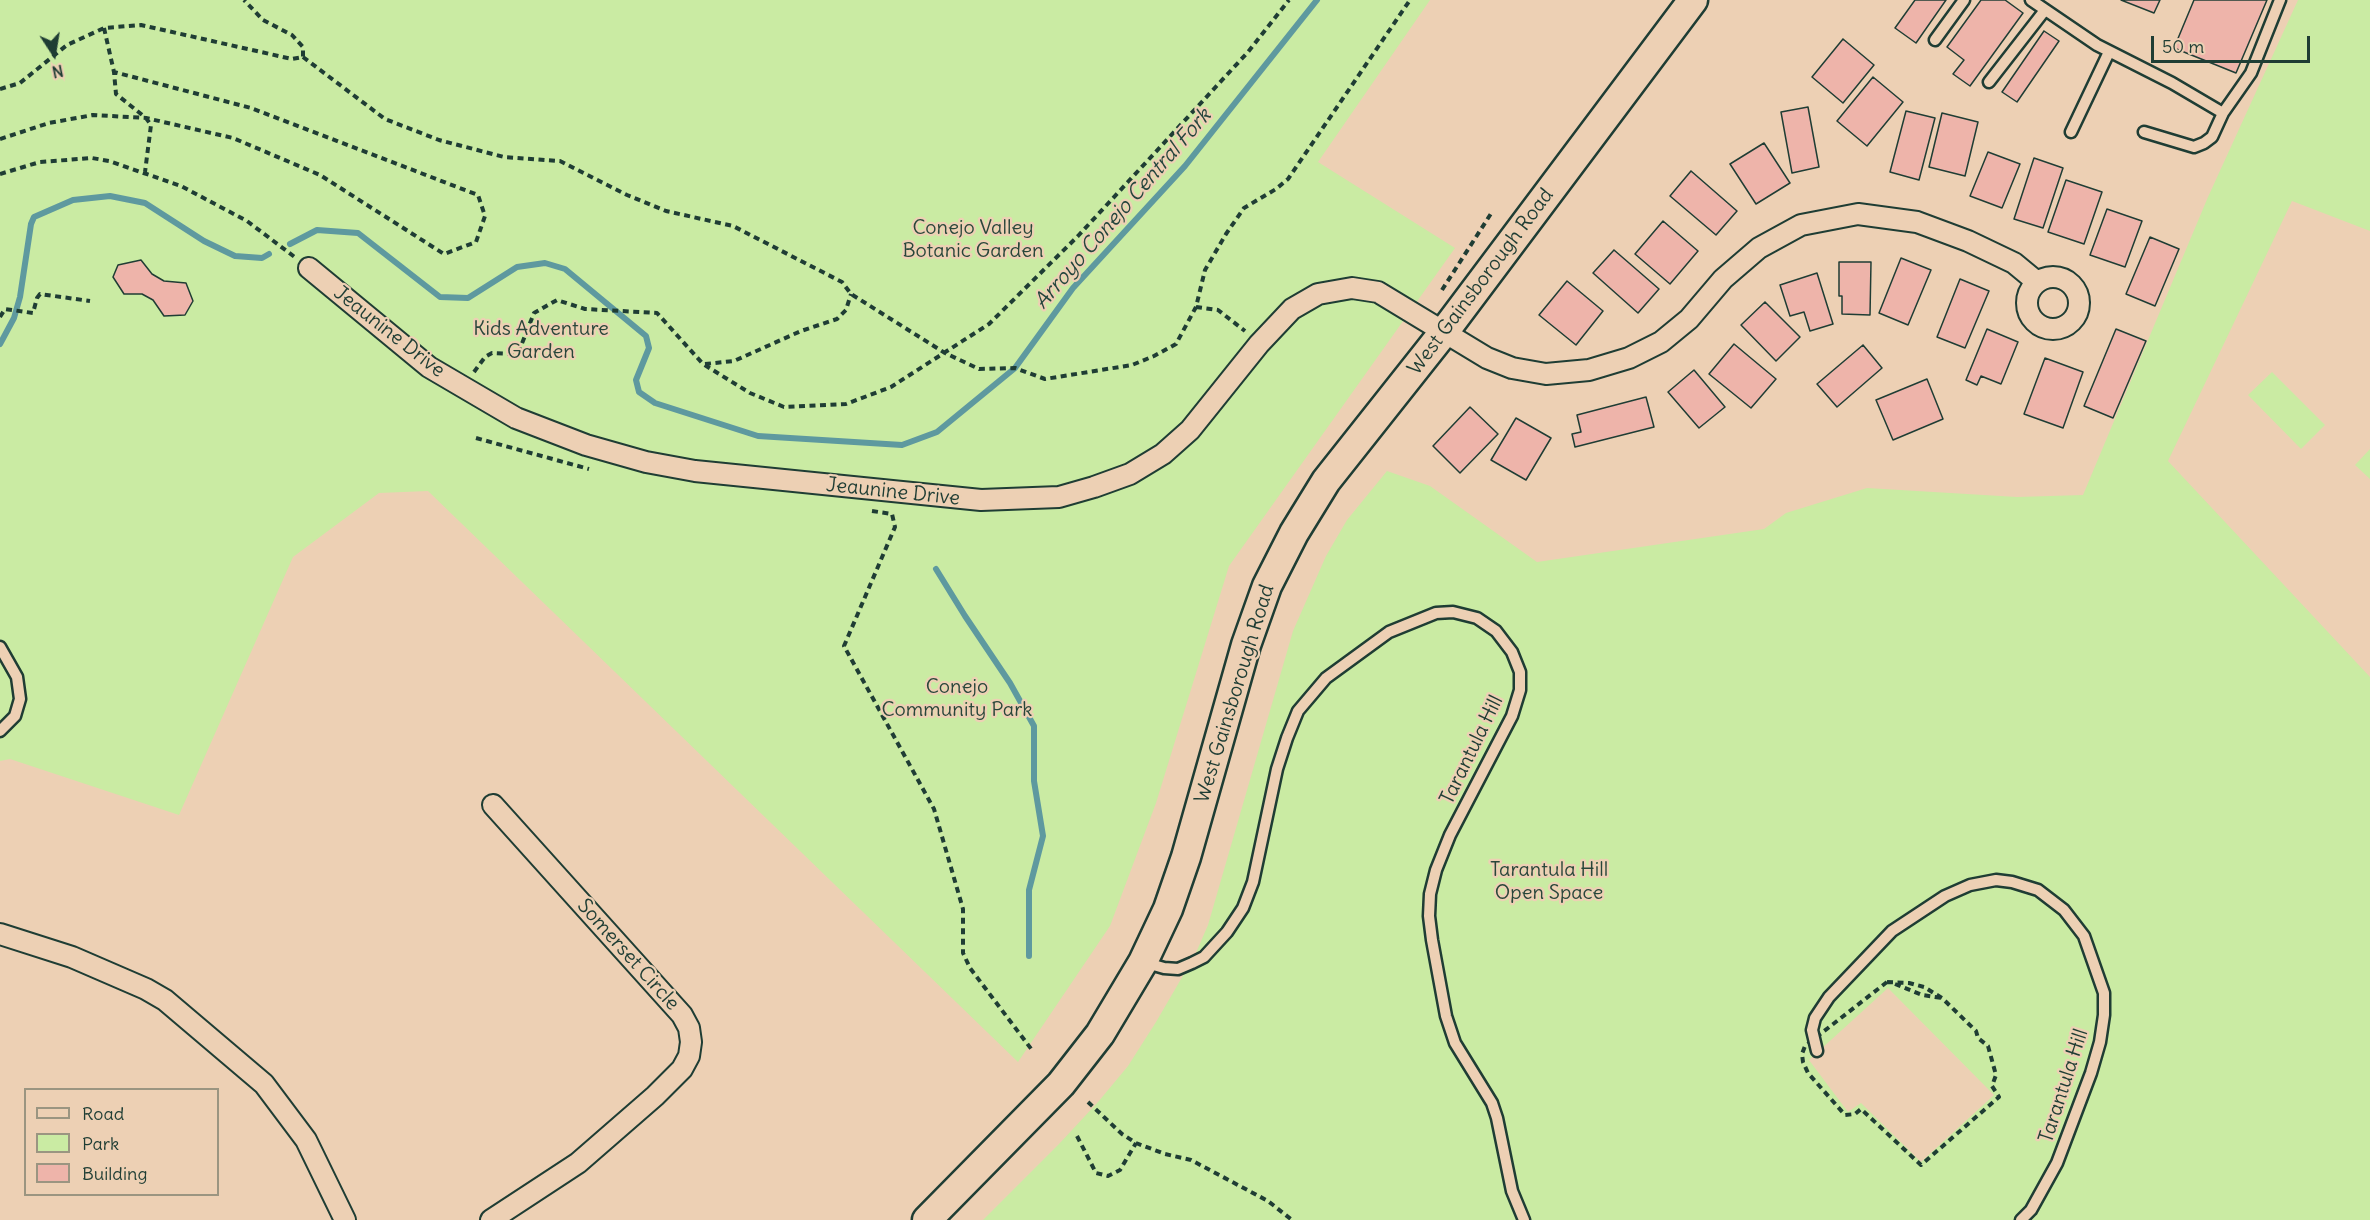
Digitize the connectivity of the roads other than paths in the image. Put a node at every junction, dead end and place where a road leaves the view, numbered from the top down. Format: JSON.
{"nodes":[{"id":1,"x":1693,"y":0,"type":"edge"},
{"id":2,"x":1964,"y":0,"type":"edge"},
{"id":3,"x":2031,"y":0,"type":"edge"},
{"id":4,"x":2280,"y":0,"type":"edge"},
{"id":5,"x":2045,"y":10,"type":"junction"},
{"id":6,"x":1935,"y":40,"type":"dead end"},
{"id":7,"x":2109,"y":52,"type":"junction"},
{"id":8,"x":1989,"y":82,"type":"dead end"},
{"id":9,"x":2223,"y":113,"type":"junction"},
{"id":10,"x":2071,"y":132,"type":"dead end"},
{"id":11,"x":2144,"y":132,"type":"dead end"},
{"id":12,"x":309,"y":268,"type":"road end"},
{"id":13,"x":2037,"y":282,"type":"dead end"},
{"id":14,"x":1434,"y":326,"type":"junction"},
{"id":15,"x":0,"y":647,"type":"edge"},
{"id":16,"x":0,"y":731,"type":"edge"},
{"id":17,"x":493,"y":805,"type":"dead end"},
{"id":18,"x":0,"y":934,"type":"edge"},
{"id":19,"x":1143,"y":962,"type":"junction"},
{"id":20,"x":1817,"y":1051,"type":"dead end"},
{"id":21,"x":345,"y":1220,"type":"edge"},
{"id":22,"x":491,"y":1220,"type":"edge"},
{"id":23,"x":927,"y":1220,"type":"edge"},
{"id":24,"x":1524,"y":1220,"type":"edge"},
{"id":25,"x":2021,"y":1220,"type":"edge"}],
"edges":[{"from":1,"to":14,"type":"street","name":"West Gainsborough Road"},
{"from":2,"to":6,"type":"lane"},
{"from":3,"to":5,"type":"lane"},
{"from":4,"to":9,"type":"lane"},
{"from":5,"to":7,"type":"lane"},
{"from":5,"to":8,"type":"lane"},
{"from":7,"to":9,"type":"lane"},
{"from":7,"to":10,"type":"lane"},
{"from":9,"to":11,"type":"lane"},
{"from":12,"to":14,"type":"street","name":"Jeaunine Drive"},
{"from":13,"to":14,"type":"street","name":"Jeaunine Drive"},
{"from":14,"to":19,"type":"street","name":"West Gainsborough Road"},
{"from":15,"to":16,"type":"lane"},
{"from":17,"to":22,"type":"street","name":"Somerset Circle"},
{"from":18,"to":21,"type":"street"},
{"from":19,"to":23,"type":"street","name":"West Gainsborough Road"},
{"from":19,"to":24,"type":"lane","name":"Tarantula Hill"},
{"from":20,"to":25,"type":"lane","name":"Tarantula Hill"}]}
